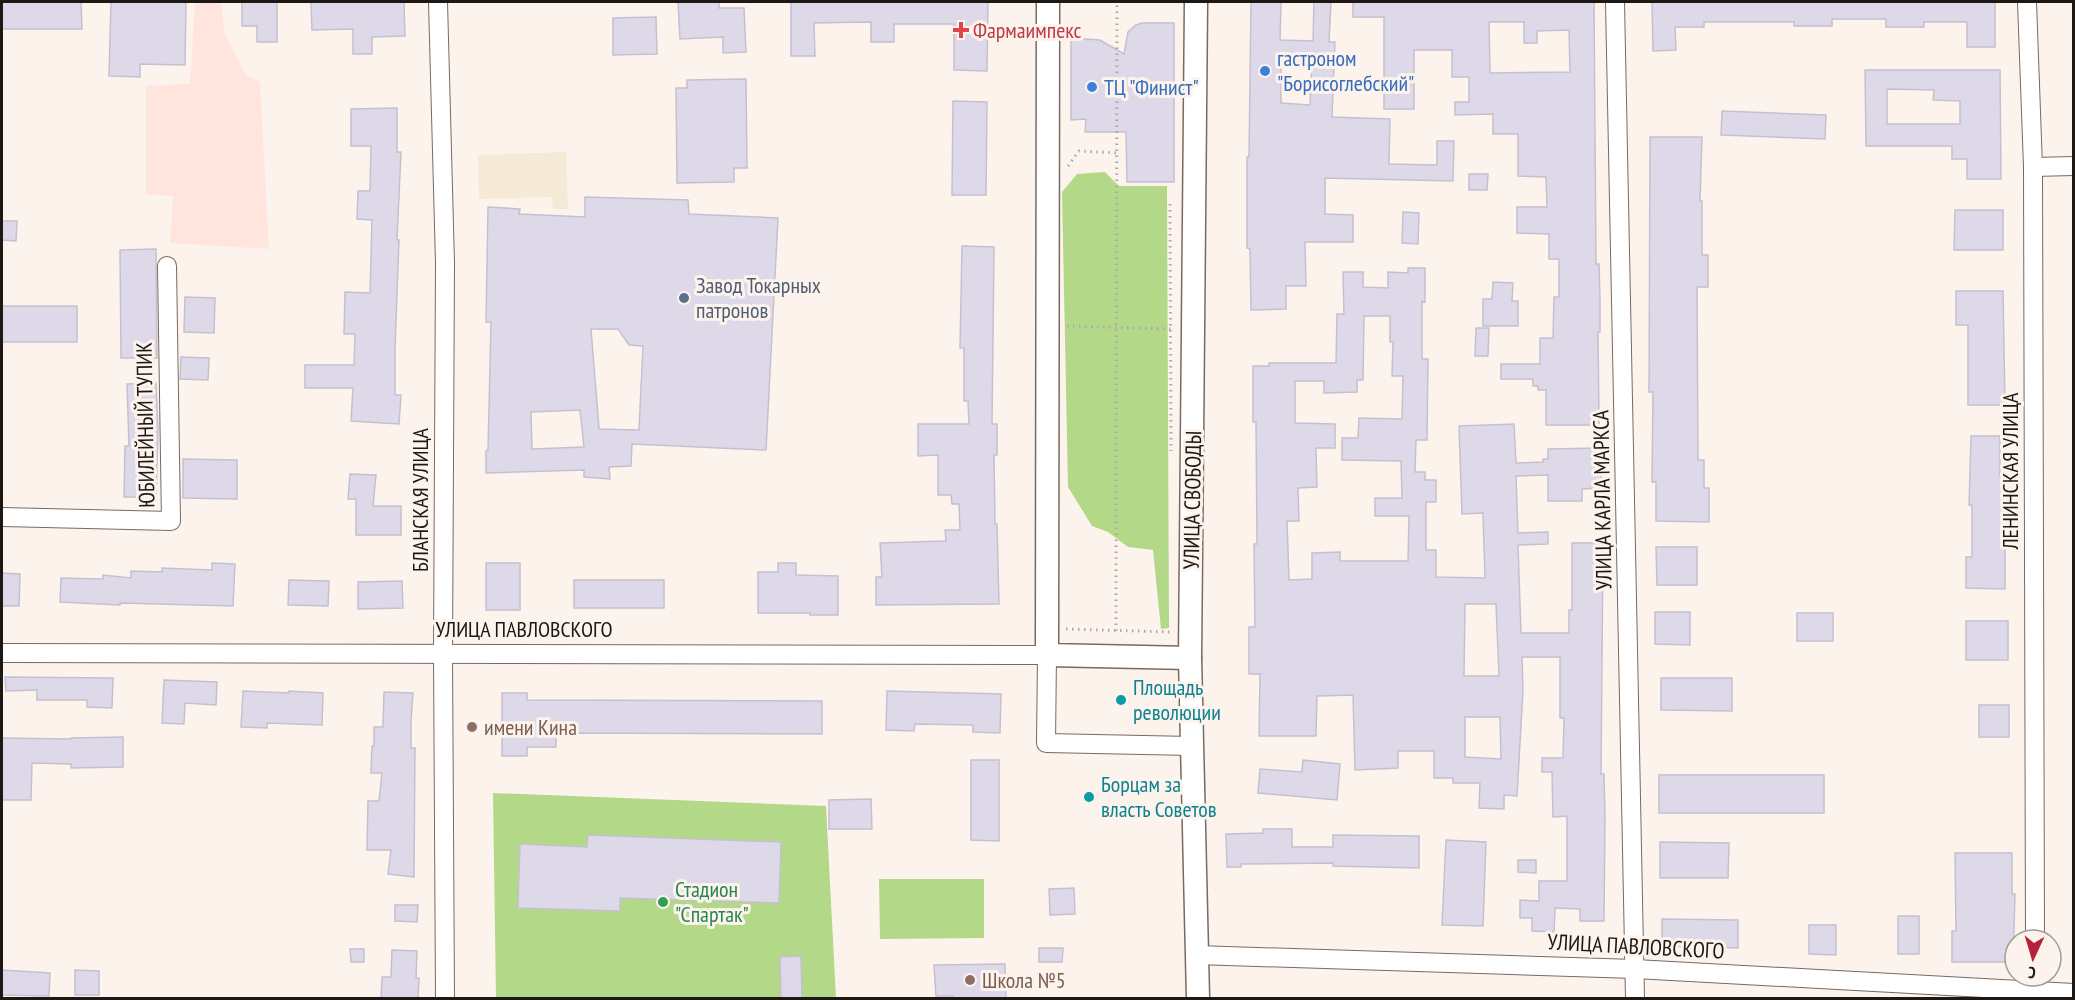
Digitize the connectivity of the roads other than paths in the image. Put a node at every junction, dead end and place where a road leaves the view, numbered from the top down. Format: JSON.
{"nodes":[{"id":1,"x":438,"y":2,"type":"edge"},
{"id":2,"x":1048,"y":2,"type":"edge"},
{"id":3,"x":1196,"y":2,"type":"edge"},
{"id":4,"x":1615,"y":2,"type":"edge"},
{"id":5,"x":2027,"y":2,"type":"edge"},
{"id":6,"x":2073,"y":166,"type":"edge"},
{"id":7,"x":2033,"y":167,"type":"junction"},
{"id":8,"x":167,"y":266,"type":"dead end"},
{"id":9,"x":2,"y":517,"type":"edge"},
{"id":10,"x":443,"y":652,"type":"junction"},
{"id":11,"x":2,"y":653,"type":"edge"},
{"id":12,"x":1047,"y":655,"type":"junction"},
{"id":13,"x":1190,"y":658,"type":"junction"},
{"id":14,"x":1192,"y":746,"type":"junction"},
{"id":15,"x":2035,"y":928,"type":"edge"},
{"id":16,"x":1196,"y":955,"type":"junction"},
{"id":17,"x":1635,"y":969,"type":"junction"},
{"id":18,"x":2035,"y":989,"type":"edge"},
{"id":19,"x":2073,"y":993,"type":"edge"},
{"id":20,"x":444,"y":999,"type":"edge"},
{"id":21,"x":1198,"y":999,"type":"edge"},
{"id":22,"x":1635,"y":999,"type":"edge"}],
"edges":[{"from":1,"to":10,"type":"street","name":"БЛАНСКАЯ УЛИЦА"},
{"from":2,"to":12,"type":"main road"},
{"from":3,"to":13,"type":"main road","name":"УЛИЦА СВОБОДЫ"},
{"from":4,"to":17,"type":"street","name":"УЛИЦА КАРЛА МАРКСА"},
{"from":5,"to":7,"type":"street","name":"ЛЕНИНСКАЯ УЛИЦА"},
{"from":6,"to":7,"type":"street"},
{"from":7,"to":15,"type":"street","name":"ЛЕНИНСКАЯ УЛИЦА"},
{"from":8,"to":9,"type":"street","name":"ЮБИЛЕЙНЫЙ ТУПИК"},
{"from":10,"to":11,"type":"street","name":"УЛИЦА ПАВЛОВСКОГО"},
{"from":10,"to":12,"type":"street","name":"УЛИЦА ПАВЛОВСКОГО"},
{"from":10,"to":20,"type":"street","name":"БЛАНСКАЯ УЛИЦА"},
{"from":12,"to":13,"type":"main road"},
{"from":12,"to":14,"type":"street"},
{"from":13,"to":14,"type":"main road","name":"УЛИЦА СВОБОДЫ"},
{"from":14,"to":16,"type":"main road","name":"УЛИЦА СВОБОДЫ"},
{"from":16,"to":17,"type":"street","name":"УЛИЦА ПАВЛОВСКОГО"},
{"from":16,"to":21,"type":"main road","name":"УЛИЦА СВОБОДЫ"},
{"from":17,"to":18,"type":"street","name":"УЛИЦА ПАВЛОВСКОГО"},
{"from":17,"to":22,"type":"street","name":"УЛИЦА КАРЛА МАРКСА"},
{"from":18,"to":19,"type":"street","name":"УЛИЦА ПАВЛОВСКОГО"}]}
